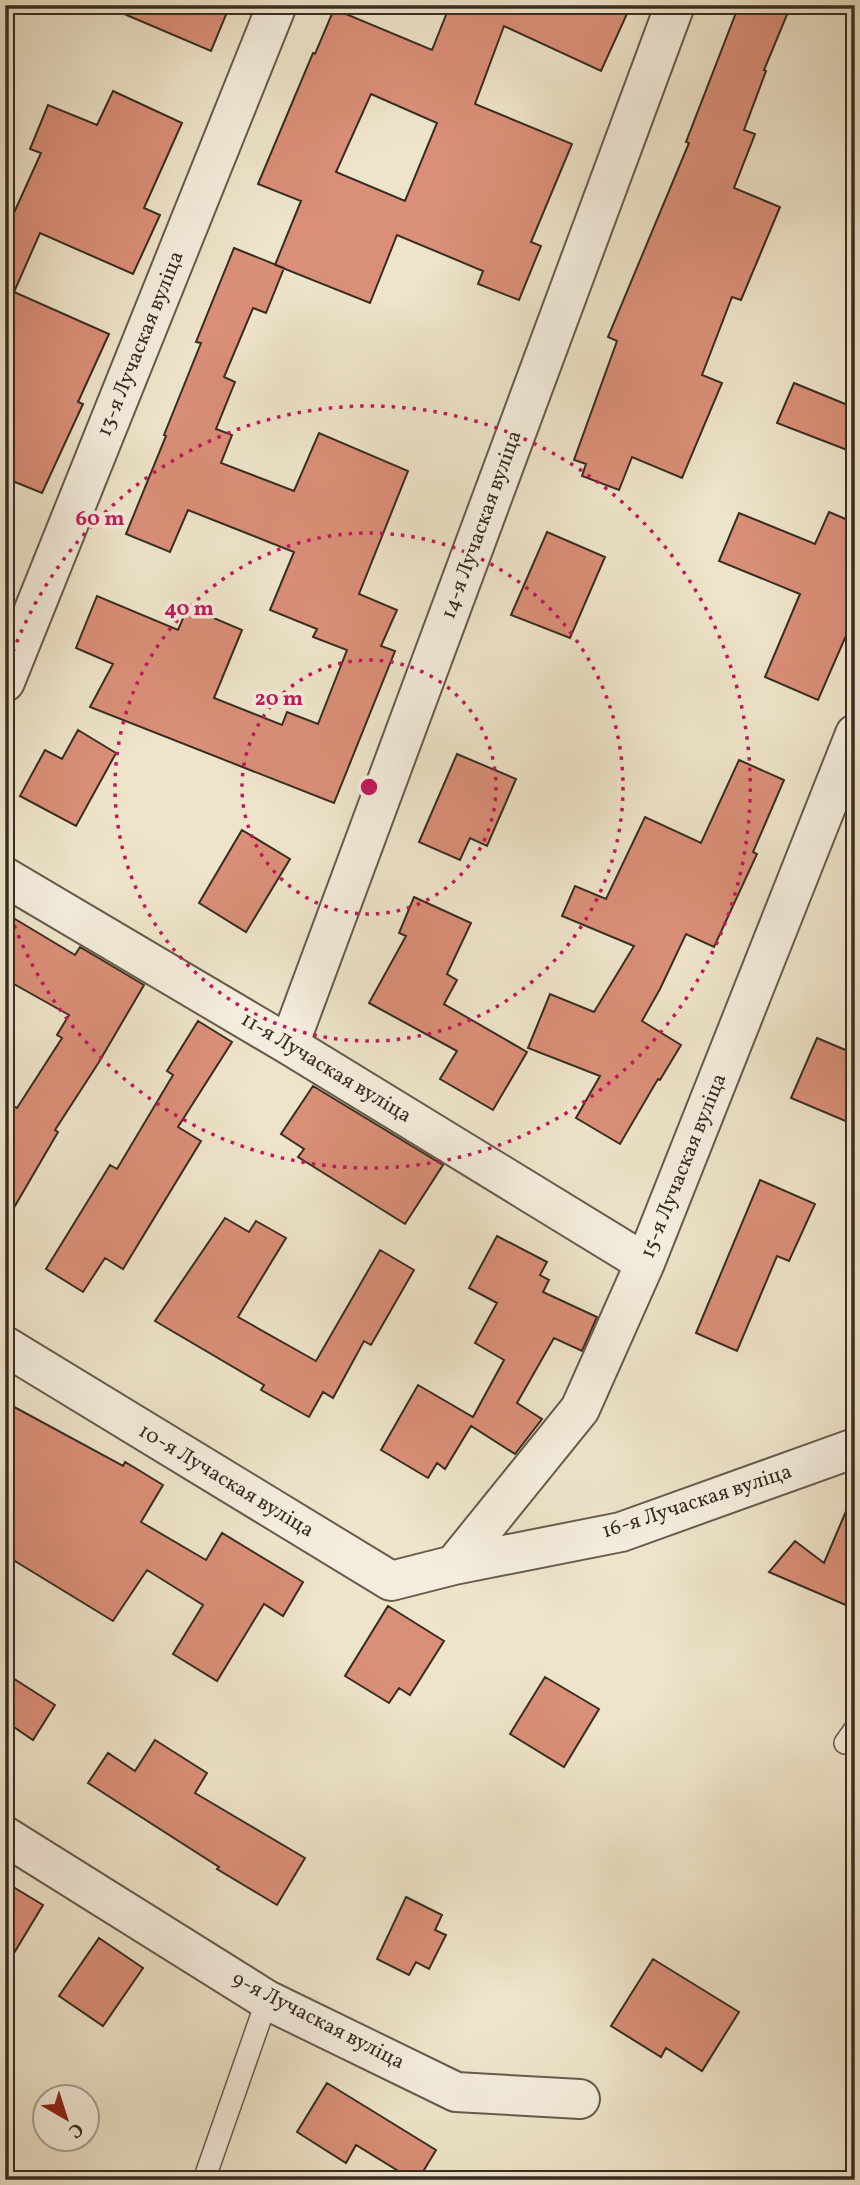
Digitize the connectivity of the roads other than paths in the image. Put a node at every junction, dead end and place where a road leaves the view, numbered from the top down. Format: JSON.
{"nodes":[{"id":1,"x":277,"y":5,"type":"edge"},
{"id":2,"x":675,"y":5,"type":"edge"},
{"id":3,"x":5,"y":682,"type":"edge"},
{"id":4,"x":855,"y":734,"type":"edge"},
{"id":5,"x":5,"y":877,"type":"edge"},
{"id":6,"x":289,"y":1045,"type":"junction"},
{"id":7,"x":645,"y":1263,"type":"junction"},
{"id":8,"x":5,"y":1346,"type":"edge"},
{"id":9,"x":855,"y":1448,"type":"edge"},
{"id":10,"x":454,"y":1564,"type":"junction"},
{"id":11,"x":5,"y":1836,"type":"edge"},
{"id":12,"x":267,"y":2000,"type":"junction"},
{"id":13,"x":580,"y":2099,"type":"dead end"},
{"id":14,"x":205,"y":2180,"type":"edge"}],
"edges":[{"from":1,"to":3,"type":"street","name":"13-я Лучаская вуліца"},
{"from":2,"to":6,"type":"street","name":"14-я Лучаская вуліца"},
{"from":4,"to":7,"type":"street","name":"15-я Лучаская вуліца"},
{"from":5,"to":6,"type":"street","name":"11-я Лучаская вуліца"},
{"from":6,"to":7,"type":"street","name":"11-я Лучаская вуліца"},
{"from":7,"to":10,"type":"street","name":"15-я Лучаская вуліца"},
{"from":8,"to":10,"type":"street","name":"10-я Лучаская вуліца"},
{"from":9,"to":10,"type":"street","name":"16-я Лучаская вуліца"},
{"from":11,"to":12,"type":"street","name":"9-я Лучаская вуліца"},
{"from":12,"to":13,"type":"street","name":"9-я Лучаская вуліца"},
{"from":12,"to":14,"type":"lane"}]}
